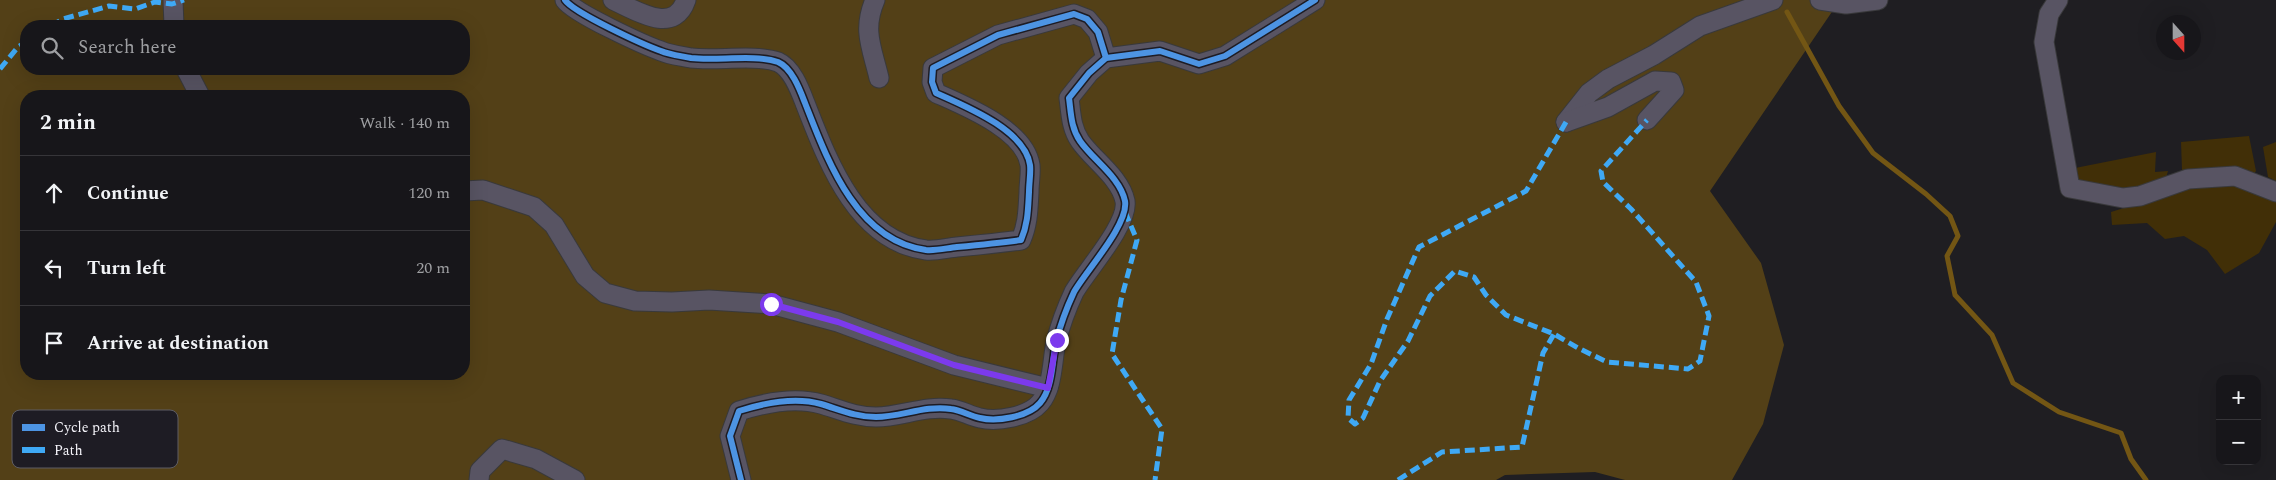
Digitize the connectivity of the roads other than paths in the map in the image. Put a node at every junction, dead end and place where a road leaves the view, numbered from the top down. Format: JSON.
{"nodes":[{"id":1,"x":173,"y":0,"type":"edge"},
{"id":2,"x":565,"y":0,"type":"edge"},
{"id":3,"x":612,"y":0,"type":"edge"},
{"id":4,"x":686,"y":0,"type":"edge"},
{"id":5,"x":875,"y":0,"type":"edge"},
{"id":6,"x":1315,"y":0,"type":"edge"},
{"id":7,"x":1774,"y":0,"type":"edge"},
{"id":8,"x":1820,"y":0,"type":"edge"},
{"id":9,"x":1878,"y":0,"type":"edge"},
{"id":10,"x":2058,"y":0,"type":"edge"},
{"id":11,"x":174,"y":20,"type":"edge"},
{"id":12,"x":1106,"y":58,"type":"junction"},
{"id":13,"x":189,"y":75,"type":"edge"},
{"id":14,"x":879,"y":78,"type":"dead end"},
{"id":15,"x":197,"y":90,"type":"edge"},
{"id":16,"x":1647,"y":120,"type":"dead end"},
{"id":17,"x":470,"y":190,"type":"edge"},
{"id":18,"x":2276,"y":192,"type":"edge"},
{"id":19,"x":1048,"y":388,"type":"junction"},
{"id":20,"x":479,"y":480,"type":"edge"},
{"id":21,"x":574,"y":480,"type":"edge"},
{"id":22,"x":740,"y":480,"type":"edge"}],
"edges":[{"from":1,"to":11,"type":"street"},
{"from":2,"to":12,"type":"street"},
{"from":3,"to":4,"type":"street"},
{"from":5,"to":14,"type":"street"},
{"from":6,"to":12,"type":"street"},
{"from":7,"to":16,"type":"street"},
{"from":8,"to":9,"type":"street"},
{"from":10,"to":18,"type":"street"},
{"from":12,"to":19,"type":"street"},
{"from":13,"to":15,"type":"street"},
{"from":17,"to":19,"type":"street"},
{"from":19,"to":22,"type":"street"},
{"from":20,"to":21,"type":"street"}]}
